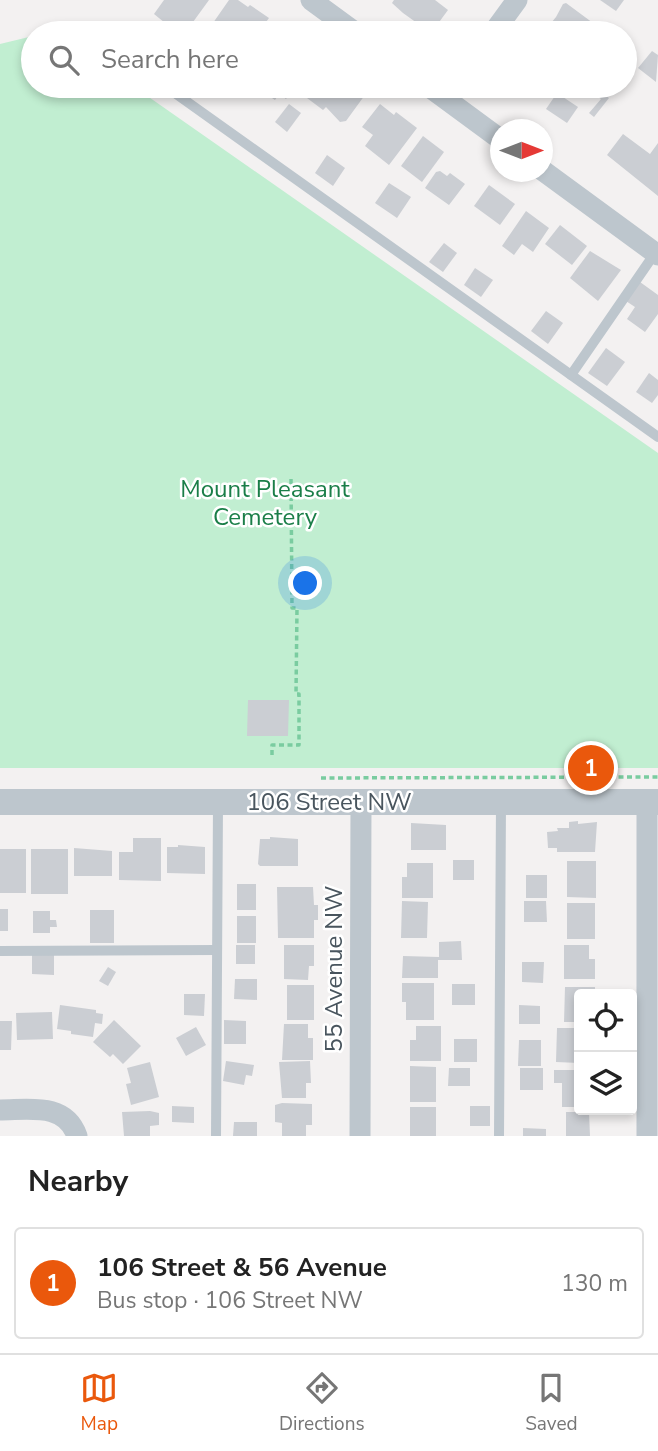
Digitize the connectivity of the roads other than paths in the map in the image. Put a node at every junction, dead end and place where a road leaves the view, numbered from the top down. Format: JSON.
{"nodes":[{"id":1,"x":311,"y":0,"type":"edge"},
{"id":2,"x":517,"y":0,"type":"edge"},
{"id":3,"x":340,"y":21,"type":"edge"},
{"id":4,"x":502,"y":21,"type":"edge"},
{"id":5,"x":182,"y":98,"type":"edge"},
{"id":6,"x":456,"y":98,"type":"edge"},
{"id":7,"x":490,"y":130,"type":"edge"},
{"id":8,"x":553,"y":178,"type":"edge"},
{"id":9,"x":657,"y":254,"type":"edge"},
{"id":10,"x":571,"y":375,"type":"junction"},
{"id":11,"x":658,"y":437,"type":"edge"},
{"id":12,"x":361,"y":801,"type":"junction"},
{"id":13,"x":0,"y":802,"type":"edge"},
{"id":14,"x":218,"y":802,"type":"junction"},
{"id":15,"x":500,"y":802,"type":"junction"},
{"id":16,"x":653,"y":802,"type":"edge"},
{"id":17,"x":217,"y":950,"type":"junction"},
{"id":18,"x":0,"y":951,"type":"edge"},
{"id":19,"x":0,"y":1110,"type":"edge"},
{"id":20,"x":78,"y":1136,"type":"edge"},
{"id":21,"x":216,"y":1136,"type":"edge"},
{"id":22,"x":360,"y":1136,"type":"edge"},
{"id":23,"x":499,"y":1136,"type":"edge"},
{"id":24,"x":647,"y":1136,"type":"edge"}],
"edges":[{"from":1,"to":3,"type":"street"},
{"from":2,"to":4,"type":"street"},
{"from":5,"to":10,"type":"lane"},
{"from":6,"to":7,"type":"street"},
{"from":8,"to":9,"type":"street"},
{"from":9,"to":10,"type":"lane"},
{"from":10,"to":11,"type":"lane"},
{"from":12,"to":14,"type":"street","name":"106 Street NW"},
{"from":12,"to":15,"type":"street","name":"106 Street NW"},
{"from":12,"to":22,"type":"street","name":"55 Avenue NW"},
{"from":13,"to":14,"type":"street","name":"106 Street NW"},
{"from":14,"to":17,"type":"lane"},
{"from":15,"to":16,"type":"street","name":"106 Street NW"},
{"from":15,"to":23,"type":"lane"},
{"from":16,"to":24,"type":"street"},
{"from":17,"to":18,"type":"lane"},
{"from":17,"to":21,"type":"lane"},
{"from":19,"to":20,"type":"street"}]}
